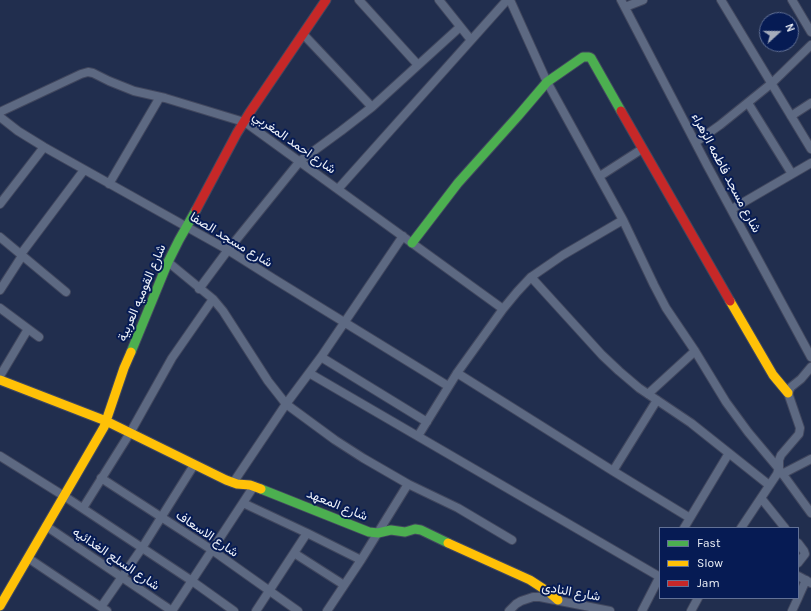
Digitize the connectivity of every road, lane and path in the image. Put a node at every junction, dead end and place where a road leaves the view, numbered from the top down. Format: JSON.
{"nodes":[{"id":1,"x":326,"y":0,"type":"edge"},
{"id":2,"x":359,"y":0,"type":"edge"},
{"id":3,"x":439,"y":0,"type":"edge"},
{"id":4,"x":507,"y":0,"type":"edge"},
{"id":5,"x":510,"y":0,"type":"edge"},
{"id":6,"x":643,"y":0,"type":"edge"},
{"id":7,"x":721,"y":0,"type":"edge"},
{"id":8,"x":792,"y":0,"type":"edge"},
{"id":9,"x":623,"y":4,"type":"edge"},
{"id":10,"x":460,"y":27,"type":"junction"},
{"id":11,"x":811,"y":32,"type":"edge"},
{"id":12,"x":303,"y":34,"type":"junction"},
{"id":13,"x":471,"y":40,"type":"junction"},
{"id":14,"x":811,"y":45,"type":"edge"},
{"id":15,"x":418,"y":65,"type":"junction"},
{"id":16,"x":547,"y":82,"type":"junction"},
{"id":17,"x":772,"y":83,"type":"junction"},
{"id":18,"x":160,"y":97,"type":"junction"},
{"id":19,"x":748,"y":103,"type":"junction"},
{"id":20,"x":811,"y":103,"type":"edge"},
{"id":21,"x":372,"y":107,"type":"junction"},
{"id":22,"x":0,"y":112,"type":"edge"},
{"id":23,"x":791,"y":116,"type":"junction"},
{"id":24,"x":0,"y":117,"type":"edge"},
{"id":25,"x":244,"y":122,"type":"junction"},
{"id":26,"x":696,"y":142,"type":"junction"},
{"id":27,"x":44,"y":147,"type":"junction"},
{"id":28,"x":642,"y":149,"type":"junction"},
{"id":29,"x":811,"y":149,"type":"edge"},
{"id":30,"x":300,"y":161,"type":"junction"},
{"id":31,"x":811,"y":163,"type":"edge"},
{"id":32,"x":84,"y":170,"type":"junction"},
{"id":33,"x":792,"y":174,"type":"junction"},
{"id":34,"x":600,"y":176,"type":"junction"},
{"id":35,"x":109,"y":184,"type":"junction"},
{"id":36,"x":338,"y":189,"type":"junction"},
{"id":37,"x":0,"y":204,"type":"edge"},
{"id":38,"x":732,"y":209,"type":"junction"},
{"id":39,"x":623,"y":220,"type":"junction"},
{"id":40,"x":186,"y":227,"type":"junction"},
{"id":41,"x":403,"y":236,"type":"junction"},
{"id":42,"x":0,"y":237,"type":"edge"},
{"id":43,"x":412,"y":243,"type":"junction"},
{"id":44,"x":228,"y":250,"type":"junction"},
{"id":45,"x":22,"y":255,"type":"junction"},
{"id":46,"x":168,"y":262,"type":"junction"},
{"id":47,"x":531,"y":277,"type":"junction"},
{"id":48,"x":199,"y":289,"type":"junction"},
{"id":49,"x":0,"y":290,"type":"edge"},
{"id":50,"x":66,"y":292,"type":"dead end"},
{"id":51,"x":213,"y":299,"type":"junction"},
{"id":52,"x":0,"y":308,"type":"edge"},
{"id":53,"x":503,"y":309,"type":"junction"},
{"id":54,"x":344,"y":322,"type":"junction"},
{"id":55,"x":28,"y":329,"type":"junction"},
{"id":56,"x":39,"y":337,"type":"dead end"},
{"id":57,"x":695,"y":351,"type":"junction"},
{"id":58,"x":321,"y":357,"type":"junction"},
{"id":59,"x":811,"y":357,"type":"edge"},
{"id":60,"x":811,"y":367,"type":"edge"},
{"id":61,"x":310,"y":373,"type":"junction"},
{"id":62,"x":457,"y":373,"type":"junction"},
{"id":63,"x":0,"y":376,"type":"edge"},
{"id":64,"x":0,"y":380,"type":"edge"},
{"id":65,"x":448,"y":386,"type":"junction"},
{"id":66,"x":788,"y":393,"type":"junction"},
{"id":67,"x":648,"y":394,"type":"junction"},
{"id":68,"x":657,"y":400,"type":"junction"},
{"id":69,"x":286,"y":404,"type":"junction"},
{"id":70,"x":106,"y":421,"type":"junction"},
{"id":71,"x":427,"y":422,"type":"junction"},
{"id":72,"x":130,"y":433,"type":"junction"},
{"id":73,"x":418,"y":436,"type":"junction"},
{"id":74,"x":729,"y":453,"type":"junction"},
{"id":75,"x":0,"y":456,"type":"edge"},
{"id":76,"x":811,"y":459,"type":"edge"},
{"id":77,"x":194,"y":465,"type":"junction"},
{"id":78,"x":781,"y":471,"type":"junction"},
{"id":79,"x":613,"y":472,"type":"junction"},
{"id":80,"x":102,"y":478,"type":"junction"},
{"id":81,"x":234,"y":483,"type":"junction"},
{"id":82,"x":408,"y":484,"type":"junction"},
{"id":83,"x":769,"y":485,"type":"junction"},
{"id":84,"x":254,"y":486,"type":"junction"},
{"id":85,"x":64,"y":496,"type":"junction"},
{"id":86,"x":761,"y":498,"type":"junction"},
{"id":87,"x":243,"y":503,"type":"junction"},
{"id":88,"x":83,"y":508,"type":"junction"},
{"id":89,"x":811,"y":513,"type":"edge"},
{"id":90,"x":162,"y":518,"type":"junction"},
{"id":91,"x":690,"y":518,"type":"junction"},
{"id":92,"x":46,"y":526,"type":"junction"},
{"id":93,"x":685,"y":527,"type":"edge"},
{"id":94,"x":742,"y":527,"type":"edge"},
{"id":95,"x":784,"y":527,"type":"edge"},
{"id":96,"x":307,"y":533,"type":"junction"},
{"id":97,"x":378,"y":533,"type":"junction"},
{"id":98,"x":512,"y":540,"type":"dead end"},
{"id":99,"x":799,"y":544,"type":"edge"},
{"id":100,"x":142,"y":548,"type":"junction"},
{"id":101,"x":212,"y":550,"type":"junction"},
{"id":102,"x":294,"y":553,"type":"junction"},
{"id":103,"x":28,"y":558,"type":"junction"},
{"id":104,"x":361,"y":560,"type":"junction"},
{"id":105,"x":799,"y":561,"type":"edge"},
{"id":106,"x":659,"y":575,"type":"edge"},
{"id":107,"x":122,"y":577,"type":"junction"},
{"id":108,"x":799,"y":577,"type":"edge"},
{"id":109,"x":659,"y":578,"type":"edge"},
{"id":110,"x":192,"y":581,"type":"junction"},
{"id":111,"x":808,"y":582,"type":"edge"},
{"id":112,"x":344,"y":585,"type":"junction"},
{"id":113,"x":270,"y":591,"type":"junction"},
{"id":114,"x":799,"y":596,"type":"edge"},
{"id":115,"x":697,"y":599,"type":"edge"},
{"id":116,"x":798,"y":599,"type":"edge"},
{"id":117,"x":558,"y":600,"type":"junction"},
{"id":118,"x":0,"y":606,"type":"edge"},
{"id":119,"x":104,"y":609,"type":"edge"},
{"id":120,"x":172,"y":611,"type":"edge"},
{"id":121,"x":234,"y":611,"type":"edge"},
{"id":122,"x":256,"y":611,"type":"edge"},
{"id":123,"x":298,"y":611,"type":"edge"},
{"id":124,"x":327,"y":611,"type":"edge"},
{"id":125,"x":509,"y":611,"type":"edge"},
{"id":126,"x":610,"y":611,"type":"edge"},
{"id":127,"x":642,"y":611,"type":"edge"},
{"id":128,"x":691,"y":611,"type":"edge"},
{"id":129,"x":792,"y":611,"type":"edge"}],
"edges":[{"from":1,"to":12,"type":"street","name":"شارع القوميه العربية"},
{"from":2,"to":15,"type":"street"},
{"from":3,"to":10,"type":"street"},
{"from":4,"to":13,"type":"street"},
{"from":5,"to":16,"type":"street"},
{"from":6,"to":9,"type":"street"},
{"from":7,"to":17,"type":"street"},
{"from":8,"to":11,"type":"street"},
{"from":9,"to":26,"type":"street","name":"شارع مسجد فاطمه الزهراء"},
{"from":10,"to":13,"type":"street"},
{"from":10,"to":15,"type":"street"},
{"from":12,"to":21,"type":"street"},
{"from":12,"to":25,"type":"street","name":"شارع القوميه العربية"},
{"from":13,"to":36,"type":"street"},
{"from":14,"to":17,"type":"street"},
{"from":15,"to":21,"type":"street"},
{"from":16,"to":28,"type":"street"},
{"from":16,"to":34,"type":"street"},
{"from":16,"to":43,"type":"street"},
{"from":17,"to":19,"type":"street"},
{"from":17,"to":23,"type":"street"},
{"from":18,"to":22,"type":"street","name":"شارع احمد المغربي"},
{"from":18,"to":25,"type":"street","name":"شارع احمد المغربي"},
{"from":18,"to":35,"type":"street"},
{"from":19,"to":26,"type":"street"},
{"from":19,"to":33,"type":"street"},
{"from":20,"to":23,"type":"street"},
{"from":21,"to":30,"type":"street"},
{"from":23,"to":29,"type":"street"},
{"from":24,"to":27,"type":"street","name":"شارع مسجد الصفا"},
{"from":25,"to":30,"type":"street","name":"شارع احمد المغربي"},
{"from":25,"to":40,"type":"street","name":"شارع القوميه العربية"},
{"from":26,"to":38,"type":"street","name":"شارع مسجد فاطمه الزهراء"},
{"from":27,"to":32,"type":"street","name":"شارع مسجد الصفا"},
{"from":27,"to":37,"type":"street"},
{"from":28,"to":34,"type":"street"},
{"from":28,"to":66,"type":"street"},
{"from":30,"to":36,"type":"street","name":"شارع احمد المغربي"},
{"from":30,"to":44,"type":"street"},
{"from":31,"to":33,"type":"street"},
{"from":32,"to":35,"type":"street","name":"شارع مسجد الصفا"},
{"from":32,"to":45,"type":"street"},
{"from":33,"to":38,"type":"street"},
{"from":34,"to":39,"type":"street"},
{"from":35,"to":40,"type":"street","name":"شارع مسجد الصفا"},
{"from":36,"to":41,"type":"street","name":"شارع احمد المغربي"},
{"from":38,"to":59,"type":"street","name":"شارع مسجد فاطمه الزهراء"},
{"from":39,"to":47,"type":"street"},
{"from":39,"to":57,"type":"street"},
{"from":40,"to":44,"type":"street","name":"شارع مسجد الصفا"},
{"from":40,"to":46,"type":"street","name":"شارع القوميه العربية"},
{"from":41,"to":43,"type":"street","name":"شارع احمد المغربي"},
{"from":41,"to":54,"type":"street"},
{"from":42,"to":45,"type":"street"},
{"from":43,"to":53,"type":"street","name":"شارع احمد المغربي"},
{"from":44,"to":48,"type":"street"},
{"from":44,"to":54,"type":"street","name":"شارع مسجد الصفا"},
{"from":45,"to":49,"type":"street"},
{"from":45,"to":50,"type":"street"},
{"from":46,"to":48,"type":"street"},
{"from":46,"to":70,"type":"street","name":"شارع القوميه العربية"},
{"from":47,"to":53,"type":"street"},
{"from":47,"to":67,"type":"street"},
{"from":48,"to":51,"type":"street"},
{"from":51,"to":69,"type":"street"},
{"from":51,"to":72,"type":"street"},
{"from":52,"to":55,"type":"street"},
{"from":53,"to":62,"type":"street"},
{"from":54,"to":58,"type":"street"},
{"from":54,"to":65,"type":"street","name":"شارع مسجد الصفا"},
{"from":55,"to":56,"type":"street"},
{"from":55,"to":63,"type":"street"},
{"from":57,"to":67,"type":"street"},
{"from":57,"to":78,"type":"street"},
{"from":58,"to":61,"type":"street"},
{"from":58,"to":71,"type":"street"},
{"from":60,"to":66,"type":"street"},
{"from":61,"to":69,"type":"street"},
{"from":61,"to":73,"type":"street"},
{"from":62,"to":65,"type":"street"},
{"from":62,"to":79,"type":"street"},
{"from":64,"to":70,"type":"street","name":"شارع المعهد"},
{"from":65,"to":71,"type":"street"},
{"from":66,"to":78,"type":"street"},
{"from":67,"to":68,"type":"street"},
{"from":68,"to":74,"type":"street"},
{"from":68,"to":79,"type":"street"},
{"from":69,"to":81,"type":"street"},
{"from":69,"to":82,"type":"street"},
{"from":70,"to":72,"type":"street","name":"شارع المعهد"},
{"from":70,"to":85,"type":"street","name":"شارع القوميه العربية"},
{"from":71,"to":73,"type":"street"},
{"from":72,"to":77,"type":"street","name":"شارع المعهد"},
{"from":72,"to":80,"type":"street"},
{"from":73,"to":106,"type":"street"},
{"from":74,"to":83,"type":"street"},
{"from":74,"to":91,"type":"street"},
{"from":75,"to":85,"type":"street"},
{"from":76,"to":78,"type":"street"},
{"from":77,"to":81,"type":"street","name":"شارع المعهد"},
{"from":77,"to":90,"type":"street"},
{"from":78,"to":83,"type":"street"},
{"from":78,"to":89,"type":"street"},
{"from":79,"to":91,"type":"street"},
{"from":80,"to":88,"type":"street"},
{"from":80,"to":90,"type":"street","name":"شارع الاسعاف"},
{"from":81,"to":84,"type":"street","name":"شارع المعهد"},
{"from":82,"to":97,"type":"street"},
{"from":82,"to":98,"type":"street"},
{"from":83,"to":86,"type":"street"},
{"from":84,"to":87,"type":"street"},
{"from":84,"to":97,"type":"street","name":"شارع المعهد"},
{"from":85,"to":88,"type":"street"},
{"from":85,"to":92,"type":"street","name":"شارع القوميه العربية"},
{"from":86,"to":94,"type":"street"},
{"from":86,"to":95,"type":"street"},
{"from":87,"to":96,"type":"street"},
{"from":87,"to":101,"type":"street"},
{"from":88,"to":100,"type":"street"},
{"from":90,"to":100,"type":"street"},
{"from":90,"to":101,"type":"street","name":"شارع الاسعاف"},
{"from":91,"to":93,"type":"street"},
{"from":92,"to":103,"type":"street","name":"شارع القوميه العربية"},
{"from":92,"to":107,"type":"street","name":"شارع السلع الغذائيه"},
{"from":96,"to":102,"type":"street"},
{"from":96,"to":104,"type":"street"},
{"from":97,"to":104,"type":"street"},
{"from":97,"to":117,"type":"street","name":"شارع المعهد"},
{"from":99,"to":105,"type":"street"},
{"from":100,"to":107,"type":"street"},
{"from":100,"to":110,"type":"street"},
{"from":101,"to":110,"type":"street"},
{"from":101,"to":113,"type":"street","name":"شارع الاسعاف"},
{"from":102,"to":112,"type":"street"},
{"from":102,"to":113,"type":"street"},
{"from":103,"to":118,"type":"street","name":"شارع القوميه العربية"},
{"from":103,"to":119,"type":"street"},
{"from":104,"to":112,"type":"street"},
{"from":107,"to":119,"type":"street"},
{"from":107,"to":120,"type":"street","name":"شارع السلع الغذائيه"},
{"from":108,"to":111,"type":"street"},
{"from":109,"to":127,"type":"street"},
{"from":110,"to":120,"type":"street"},
{"from":110,"to":121,"type":"street"},
{"from":111,"to":114,"type":"street"},
{"from":112,"to":124,"type":"street"},
{"from":113,"to":122,"type":"street"},
{"from":113,"to":123,"type":"street","name":"شارع الاسعاف"},
{"from":115,"to":128,"type":"street"},
{"from":116,"to":129,"type":"street"},
{"from":117,"to":125,"type":"street","name":"شارع النادى"},
{"from":117,"to":126,"type":"street","name":"شارع النادى"}]}
